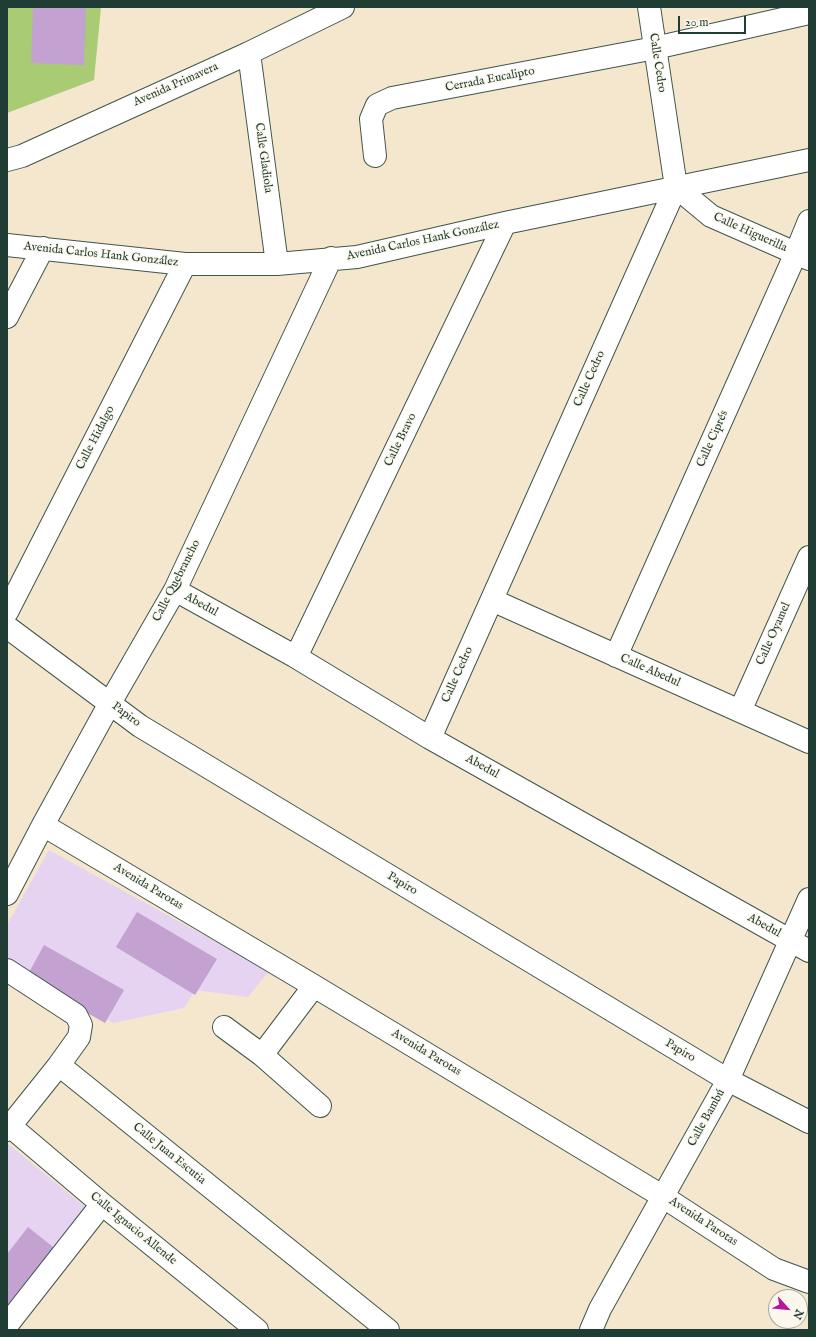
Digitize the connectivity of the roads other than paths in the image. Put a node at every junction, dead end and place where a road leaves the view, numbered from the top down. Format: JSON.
{"nodes":[{"id":1,"x":343,"y":7,"type":"edge"},
{"id":2,"x":649,"y":7,"type":"edge"},
{"id":3,"x":809,"y":13,"type":"edge"},
{"id":4,"x":655,"y":48,"type":"junction"},
{"id":5,"x":249,"y":53,"type":"junction"},
{"id":6,"x":374,"y":156,"type":"dead end"},
{"id":7,"x":7,"y":160,"type":"edge"},
{"id":8,"x":809,"y":160,"type":"edge"},
{"id":9,"x":676,"y":187,"type":"junction"},
{"id":10,"x":809,"y":221,"type":"edge"},
{"id":11,"x":505,"y":223,"type":"junction"},
{"id":12,"x":7,"y":245,"type":"edge"},
{"id":13,"x":43,"y":248,"type":"junction"},
{"id":14,"x":803,"y":256,"type":"edge"},
{"id":15,"x":332,"y":258,"type":"junction"},
{"id":16,"x":185,"y":264,"type":"junction"},
{"id":17,"x":277,"y":264,"type":"junction"},
{"id":18,"x":7,"y":317,"type":"edge"},
{"id":19,"x":809,"y":557,"type":"edge"},
{"id":20,"x":175,"y":590,"type":"junction"},
{"id":21,"x":492,"y":600,"type":"junction"},
{"id":22,"x":7,"y":612,"type":"edge"},
{"id":23,"x":7,"y":627,"type":"edge"},
{"id":24,"x":616,"y":656,"type":"junction"},
{"id":25,"x":296,"y":657,"type":"junction"},
{"id":26,"x":110,"y":703,"type":"junction"},
{"id":27,"x":740,"y":711,"type":"junction"},
{"id":28,"x":430,"y":738,"type":"junction"},
{"id":29,"x":809,"y":742,"type":"edge"},
{"id":30,"x":43,"y":825,"type":"junction"},
{"id":31,"x":7,"y":894,"type":"edge"},
{"id":32,"x":809,"y":899,"type":"edge"},
{"id":33,"x":790,"y":941,"type":"junction"},
{"id":34,"x":809,"y":951,"type":"edge"},
{"id":35,"x":7,"y":970,"type":"edge"},
{"id":36,"x":314,"y":986,"type":"junction"},
{"id":37,"x":224,"y":1028,"type":"dead end"},
{"id":38,"x":262,"y":1055,"type":"junction"},
{"id":39,"x":59,"y":1065,"type":"junction"},
{"id":40,"x":728,"y":1080,"type":"junction"},
{"id":41,"x":320,"y":1106,"type":"dead end"},
{"id":42,"x":809,"y":1122,"type":"edge"},
{"id":43,"x":9,"y":1128,"type":"edge"},
{"id":44,"x":662,"y":1196,"type":"junction"},
{"id":45,"x":102,"y":1204,"type":"junction"},
{"id":46,"x":809,"y":1282,"type":"edge"},
{"id":47,"x":7,"y":1325,"type":"edge"},
{"id":48,"x":248,"y":1327,"type":"edge"},
{"id":49,"x":388,"y":1330,"type":"edge"},
{"id":50,"x":591,"y":1330,"type":"edge"}],
"edges":[{"from":1,"to":5,"type":"street","name":"Avenida Primavera"},
{"from":2,"to":4,"type":"street","name":"Calle Cedro"},
{"from":3,"to":4,"type":"street","name":"Cerrada Eucalipto"},
{"from":4,"to":6,"type":"street","name":"Cerrada Eucalipto"},
{"from":4,"to":9,"type":"street","name":"Calle Cedro"},
{"from":5,"to":7,"type":"street","name":"Avenida Primavera"},
{"from":5,"to":17,"type":"street","name":"Calle Gladiola"},
{"from":8,"to":9,"type":"street","name":"Avenida Carlos Hank González"},
{"from":9,"to":11,"type":"street","name":"Avenida Carlos Hank González"},
{"from":9,"to":14,"type":"street","name":"Calle Higuerilla"},
{"from":9,"to":21,"type":"street","name":"Calle Cedro"},
{"from":10,"to":14,"type":"street","name":"Calle Ciprés"},
{"from":11,"to":15,"type":"street","name":"Avenida Carlos Hank González"},
{"from":11,"to":25,"type":"street","name":"Calle Bravo"},
{"from":12,"to":13,"type":"street","name":"Avenida Carlos Hank González"},
{"from":13,"to":16,"type":"street","name":"Avenida Carlos Hank González"},
{"from":13,"to":18,"type":"street"},
{"from":14,"to":24,"type":"street","name":"Calle Ciprés"},
{"from":15,"to":17,"type":"street","name":"Avenida Carlos Hank González"},
{"from":15,"to":20,"type":"street","name":"Calle Quebrancho"},
{"from":16,"to":17,"type":"street","name":"Avenida Carlos Hank González"},
{"from":16,"to":22,"type":"street","name":"Calle Hidalgo"},
{"from":19,"to":27,"type":"street","name":"Calle Oyamel"},
{"from":20,"to":25,"type":"street","name":"Abedul"},
{"from":20,"to":26,"type":"street","name":"Calle Quebrancho"},
{"from":21,"to":24,"type":"street","name":"Calle Abedul"},
{"from":21,"to":28,"type":"street","name":"Calle Cedro"},
{"from":23,"to":26,"type":"street","name":"Papiro"},
{"from":24,"to":27,"type":"street","name":"Calle Abedul"},
{"from":25,"to":28,"type":"street","name":"Abedul"},
{"from":26,"to":30,"type":"street","name":"Calle Quebrancho"},
{"from":26,"to":40,"type":"street","name":"Papiro"},
{"from":27,"to":29,"type":"street","name":"Calle Abedul"},
{"from":28,"to":33,"type":"street","name":"Abedul"},
{"from":30,"to":31,"type":"street","name":"Calle Quebrancho"},
{"from":30,"to":36,"type":"street","name":"Avenida Parotas"},
{"from":32,"to":33,"type":"street","name":"Calle Bambú"},
{"from":33,"to":34,"type":"street","name":"Abedul"},
{"from":33,"to":40,"type":"street","name":"Calle Bambú"},
{"from":35,"to":39,"type":"street"},
{"from":36,"to":38,"type":"street"},
{"from":36,"to":44,"type":"street","name":"Avenida Parotas"},
{"from":37,"to":38,"type":"street"},
{"from":38,"to":41,"type":"street"},
{"from":39,"to":43,"type":"street"},
{"from":39,"to":49,"type":"street","name":"Calle Juan Escutia"},
{"from":40,"to":42,"type":"street","name":"Papiro"},
{"from":40,"to":44,"type":"street","name":"Calle Bambú"},
{"from":43,"to":45,"type":"street","name":"Calle Ignacio Allende"},
{"from":44,"to":46,"type":"street","name":"Avenida Parotas"},
{"from":44,"to":50,"type":"street","name":"Calle Bambú"},
{"from":45,"to":47,"type":"street"},
{"from":45,"to":48,"type":"street","name":"Calle Ignacio Allende"}]}
